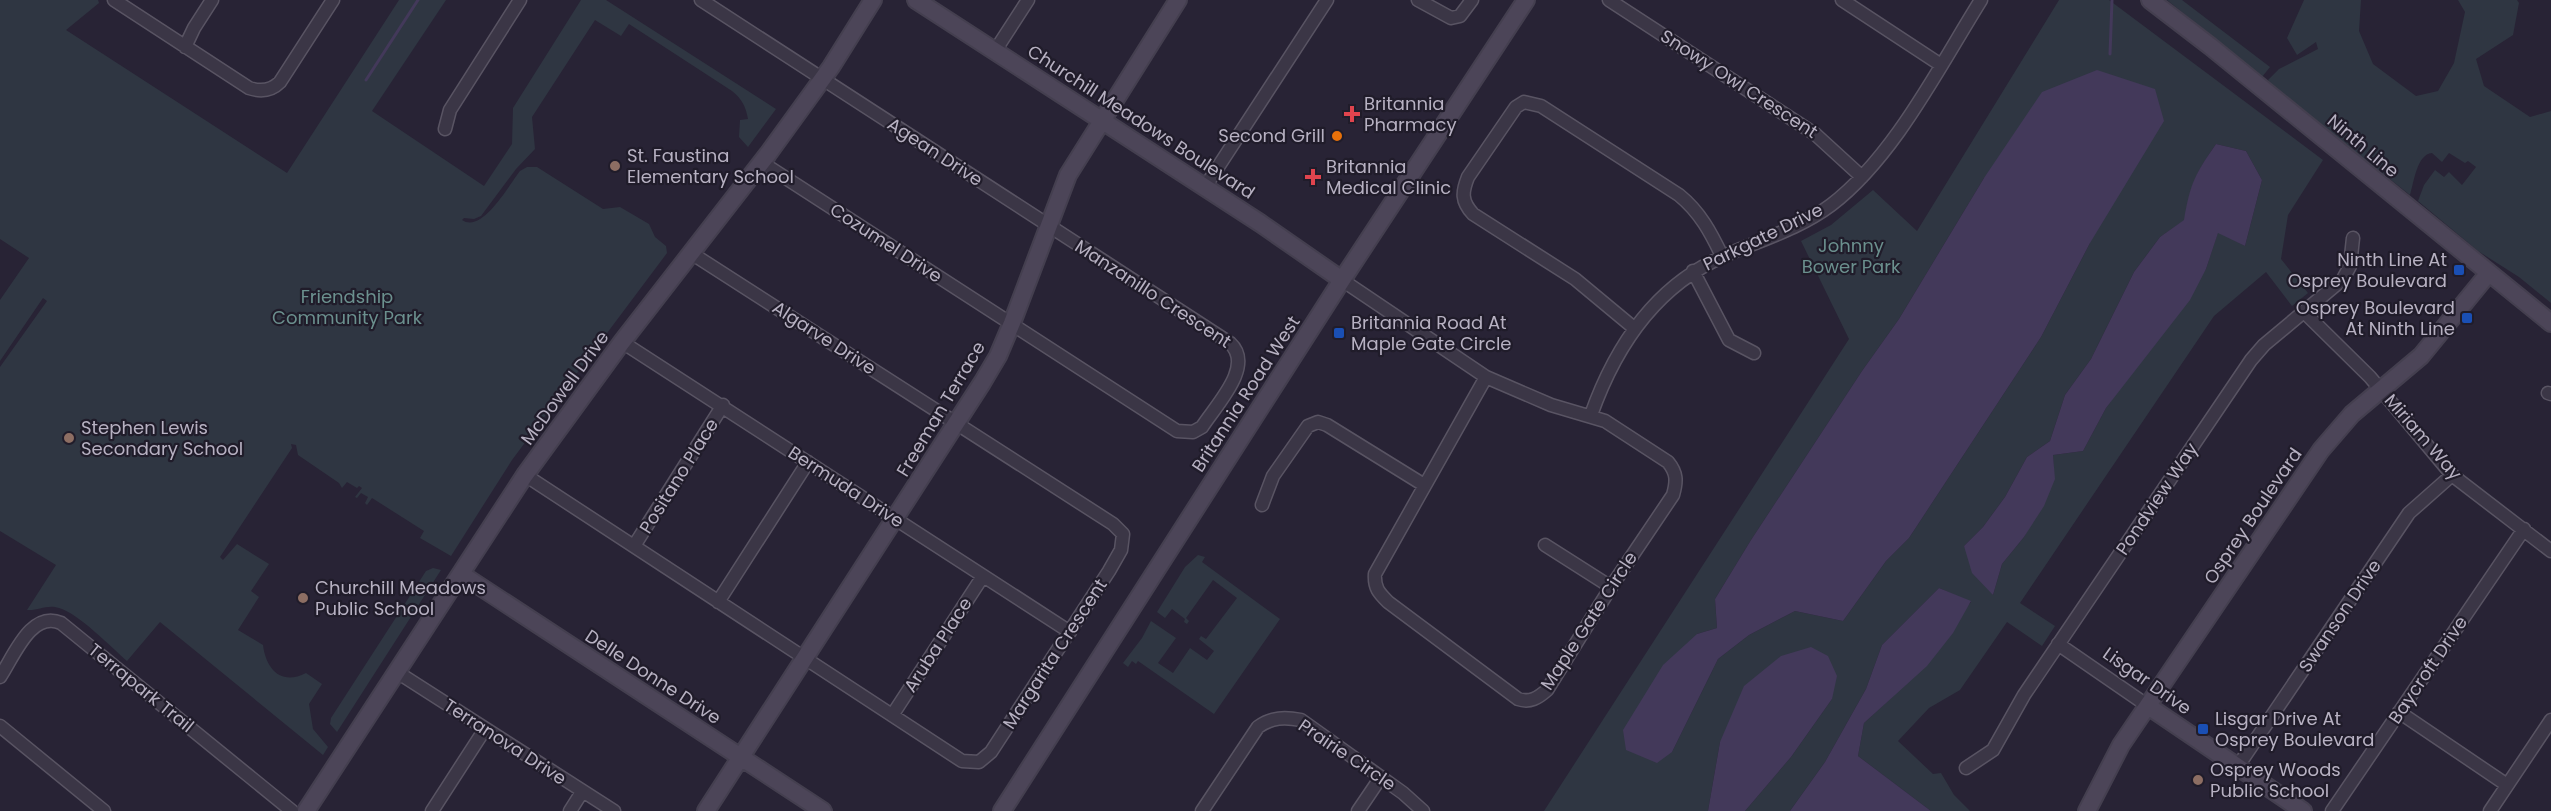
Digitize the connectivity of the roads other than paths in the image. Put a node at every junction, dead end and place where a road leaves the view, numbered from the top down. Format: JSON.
{"nodes":[{"id":1,"x":114,"y":0,"type":"edge"},
{"id":2,"x":212,"y":0,"type":"edge"},
{"id":3,"x":333,"y":0,"type":"edge"},
{"id":4,"x":520,"y":0,"type":"edge"},
{"id":5,"x":701,"y":0,"type":"edge"},
{"id":6,"x":873,"y":0,"type":"edge"},
{"id":7,"x":916,"y":0,"type":"edge"},
{"id":8,"x":1028,"y":0,"type":"edge"},
{"id":9,"x":1178,"y":0,"type":"edge"},
{"id":10,"x":1327,"y":0,"type":"edge"},
{"id":11,"x":1418,"y":0,"type":"edge"},
{"id":12,"x":1472,"y":0,"type":"edge"},
{"id":13,"x":1526,"y":0,"type":"edge"},
{"id":14,"x":1609,"y":0,"type":"edge"},
{"id":15,"x":1842,"y":0,"type":"edge"},
{"id":16,"x":1981,"y":0,"type":"edge"},
{"id":17,"x":2150,"y":0,"type":"edge"},
{"id":18,"x":185,"y":47,"type":"junction"},
{"id":19,"x":995,"y":51,"type":"junction"},
{"id":20,"x":1941,"y":65,"type":"junction"},
{"id":21,"x":822,"y":79,"type":"junction"},
{"id":22,"x":1101,"y":120,"type":"junction"},
{"id":23,"x":445,"y":129,"type":"dead end"},
{"id":24,"x":761,"y":162,"type":"junction"},
{"id":25,"x":1862,"y":177,"type":"junction"},
{"id":26,"x":1205,"y":187,"type":"junction"},
{"id":27,"x":1048,"y":225,"type":"junction"},
{"id":28,"x":2353,"y":238,"type":"dead end"},
{"id":29,"x":691,"y":253,"type":"junction"},
{"id":30,"x":1722,"y":256,"type":"junction"},
{"id":31,"x":1694,"y":271,"type":"junction"},
{"id":32,"x":2488,"y":273,"type":"junction"},
{"id":33,"x":1342,"y":280,"type":"junction"},
{"id":34,"x":2304,"y":312,"type":"junction"},
{"id":35,"x":1012,"y":323,"type":"junction"},
{"id":36,"x":2551,"y":323,"type":"edge"},
{"id":37,"x":1634,"y":328,"type":"junction"},
{"id":38,"x":622,"y":342,"type":"junction"},
{"id":39,"x":1754,"y":353,"type":"dead end"},
{"id":40,"x":1486,"y":377,"type":"junction"},
{"id":41,"x":2382,"y":390,"type":"junction"},
{"id":42,"x":723,"y":405,"type":"junction"},
{"id":43,"x":1591,"y":415,"type":"junction"},
{"id":44,"x":957,"y":423,"type":"junction"},
{"id":45,"x":808,"y":462,"type":"junction"},
{"id":46,"x":2452,"y":475,"type":"junction"},
{"id":47,"x":525,"y":476,"type":"junction"},
{"id":48,"x":1424,"y":485,"type":"junction"},
{"id":49,"x":1262,"y":505,"type":"dead end"},
{"id":50,"x":895,"y":519,"type":"junction"},
{"id":51,"x":2524,"y":529,"type":"junction"},
{"id":52,"x":1545,"y":545,"type":"dead end"},
{"id":53,"x":634,"y":546,"type":"junction"},
{"id":54,"x":2551,"y":551,"type":"edge"},
{"id":55,"x":461,"y":574,"type":"junction"},
{"id":56,"x":983,"y":576,"type":"junction"},
{"id":57,"x":1611,"y":587,"type":"junction"},
{"id":58,"x":718,"y":602,"type":"junction"},
{"id":59,"x":1070,"y":632,"type":"junction"},
{"id":60,"x":2058,"y":644,"type":"junction"},
{"id":61,"x":805,"y":657,"type":"junction"},
{"id":62,"x":397,"y":672,"type":"junction"},
{"id":63,"x":0,"y":677,"type":"edge"},
{"id":64,"x":2148,"y":706,"type":"junction"},
{"id":65,"x":2399,"y":712,"type":"junction"},
{"id":66,"x":893,"y":714,"type":"junction"},
{"id":67,"x":2551,"y":720,"type":"edge"},
{"id":68,"x":0,"y":726,"type":"edge"},
{"id":69,"x":485,"y":729,"type":"junction"},
{"id":70,"x":740,"y":758,"type":"junction"},
{"id":71,"x":2238,"y":766,"type":"junction"},
{"id":72,"x":1966,"y":768,"type":"dead end"},
{"id":73,"x":1381,"y":777,"type":"junction"},
{"id":74,"x":2507,"y":785,"type":"junction"},
{"id":75,"x":582,"y":792,"type":"junction"},
{"id":76,"x":104,"y":811,"type":"edge"},
{"id":77,"x":292,"y":811,"type":"edge"},
{"id":78,"x":306,"y":811,"type":"edge"},
{"id":79,"x":432,"y":811,"type":"edge"},
{"id":80,"x":570,"y":811,"type":"edge"},
{"id":81,"x":614,"y":811,"type":"edge"},
{"id":82,"x":706,"y":811,"type":"edge"},
{"id":83,"x":823,"y":811,"type":"edge"},
{"id":84,"x":1002,"y":811,"type":"edge"},
{"id":85,"x":1202,"y":811,"type":"edge"},
{"id":86,"x":1358,"y":811,"type":"edge"},
{"id":87,"x":1424,"y":811,"type":"edge"},
{"id":88,"x":2087,"y":811,"type":"edge"},
{"id":89,"x":2303,"y":811,"type":"edge"},
{"id":90,"x":2332,"y":811,"type":"edge"},
{"id":91,"x":2490,"y":811,"type":"edge"}],
"edges":[{"from":1,"to":18,"type":"street"},
{"from":2,"to":18,"type":"street"},
{"from":3,"to":18,"type":"street"},
{"from":4,"to":23,"type":"street"},
{"from":5,"to":21,"type":"street","name":"Agean Drive"},
{"from":6,"to":21,"type":"street","name":"McDowell Drive"},
{"from":7,"to":19,"type":"street","name":"Churchill Meadows Boulevard"},
{"from":8,"to":19,"type":"street"},
{"from":9,"to":22,"type":"street","name":"Freeman Terrace"},
{"from":10,"to":26,"type":"street"},
{"from":11,"to":12,"type":"street"},
{"from":13,"to":33,"type":"street","name":"Britannia Road West"},
{"from":14,"to":25,"type":"street","name":"Snowy Owl Crescent"},
{"from":15,"to":20,"type":"street"},
{"from":16,"to":20,"type":"street","name":"Parkgate Drive"},
{"from":17,"to":32,"type":"street","name":"Ninth Line"},
{"from":19,"to":22,"type":"street","name":"Churchill Meadows Boulevard"},
{"from":20,"to":25,"type":"street","name":"Parkgate Drive"},
{"from":21,"to":24,"type":"street","name":"McDowell Drive"},
{"from":21,"to":27,"type":"street","name":"Agean Drive"},
{"from":22,"to":26,"type":"street","name":"Churchill Meadows Boulevard"},
{"from":22,"to":27,"type":"street","name":"Freeman Terrace"},
{"from":24,"to":29,"type":"street","name":"McDowell Drive"},
{"from":24,"to":35,"type":"street","name":"Cozumel Drive"},
{"from":25,"to":30,"type":"street","name":"Parkgate Drive"},
{"from":26,"to":33,"type":"street","name":"Churchill Meadows Boulevard"},
{"from":27,"to":35,"type":"street","name":"Freeman Terrace"},
{"from":27,"to":35,"type":"street","name":"Manzanillo Crescent"},
{"from":28,"to":34,"type":"street","name":"Pondview Way"},
{"from":29,"to":38,"type":"street","name":"McDowell Drive"},
{"from":29,"to":44,"type":"street","name":"Algarve Drive"},
{"from":30,"to":31,"type":"street","name":"Parkgate Drive"},
{"from":30,"to":37,"type":"street"},
{"from":31,"to":37,"type":"street","name":"Parkgate Drive"},
{"from":31,"to":39,"type":"street"},
{"from":32,"to":36,"type":"street","name":"Ninth Line"},
{"from":32,"to":41,"type":"street","name":"Osprey Boulevard"},
{"from":33,"to":40,"type":"street","name":"Maple Gate Circle"},
{"from":33,"to":84,"type":"street","name":"Britannia Road West"},
{"from":34,"to":41,"type":"street","name":"Miriam Way"},
{"from":34,"to":60,"type":"street","name":"Pondview Way"},
{"from":35,"to":44,"type":"street","name":"Freeman Terrace"},
{"from":37,"to":43,"type":"street","name":"Parkgate Drive"},
{"from":38,"to":42,"type":"street","name":"Bermuda Drive"},
{"from":38,"to":47,"type":"street","name":"McDowell Drive"},
{"from":40,"to":43,"type":"street","name":"Maple Gate Circle"},
{"from":40,"to":48,"type":"street","name":"Maple Gate Circle"},
{"from":41,"to":46,"type":"street","name":"Miriam Way"},
{"from":41,"to":64,"type":"street","name":"Osprey Boulevard"},
{"from":42,"to":45,"type":"street","name":"Bermuda Drive"},
{"from":42,"to":53,"type":"street","name":"Positano Place"},
{"from":43,"to":57,"type":"street","name":"Maple Gate Circle"},
{"from":44,"to":50,"type":"street","name":"Freeman Terrace"},
{"from":44,"to":59,"type":"street","name":"Margarita Crescent"},
{"from":45,"to":50,"type":"street","name":"Bermuda Drive"},
{"from":45,"to":58,"type":"street"},
{"from":46,"to":51,"type":"street","name":"Miriam Way"},
{"from":46,"to":71,"type":"street","name":"Swanson Drive"},
{"from":47,"to":53,"type":"street"},
{"from":47,"to":55,"type":"street","name":"McDowell Drive"},
{"from":48,"to":49,"type":"street"},
{"from":48,"to":57,"type":"street","name":"Maple Gate Circle"},
{"from":50,"to":56,"type":"street","name":"Bermuda Drive"},
{"from":50,"to":61,"type":"street","name":"Freeman Terrace"},
{"from":51,"to":54,"type":"street","name":"Miriam Way"},
{"from":51,"to":65,"type":"street","name":"Baycroft Drive"},
{"from":52,"to":57,"type":"street"},
{"from":53,"to":58,"type":"street"},
{"from":55,"to":62,"type":"street","name":"McDowell Drive"},
{"from":55,"to":70,"type":"street","name":"Delle Donne Drive"},
{"from":56,"to":59,"type":"street","name":"Bermuda Drive"},
{"from":56,"to":66,"type":"street","name":"Aruba Place"},
{"from":58,"to":61,"type":"street"},
{"from":59,"to":66,"type":"street","name":"Margarita Crescent"},
{"from":60,"to":64,"type":"street","name":"Lisgar Drive"},
{"from":60,"to":72,"type":"street","name":"Pondview Way"},
{"from":61,"to":66,"type":"street","name":"Margarita Crescent"},
{"from":61,"to":70,"type":"street","name":"Freeman Terrace"},
{"from":62,"to":69,"type":"street","name":"Terranova Drive"},
{"from":62,"to":78,"type":"street","name":"McDowell Drive"},
{"from":63,"to":77,"type":"street","name":"Terrapark Trail"},
{"from":64,"to":71,"type":"street","name":"Lisgar Drive"},
{"from":64,"to":88,"type":"street","name":"Osprey Boulevard"},
{"from":65,"to":74,"type":"street"},
{"from":65,"to":90,"type":"street","name":"Baycroft Drive"},
{"from":67,"to":74,"type":"street"},
{"from":68,"to":76,"type":"street"},
{"from":69,"to":75,"type":"street","name":"Terranova Drive"},
{"from":69,"to":79,"type":"street"},
{"from":70,"to":82,"type":"street","name":"Freeman Terrace"},
{"from":70,"to":83,"type":"street","name":"Delle Donne Drive"},
{"from":71,"to":89,"type":"street","name":"Lisgar Drive"},
{"from":73,"to":85,"type":"street","name":"Prairie Circle"},
{"from":73,"to":86,"type":"street"},
{"from":73,"to":87,"type":"street","name":"Prairie Circle"},
{"from":74,"to":91,"type":"street"},
{"from":75,"to":80,"type":"street"},
{"from":75,"to":81,"type":"street","name":"Terranova Drive"}]}
